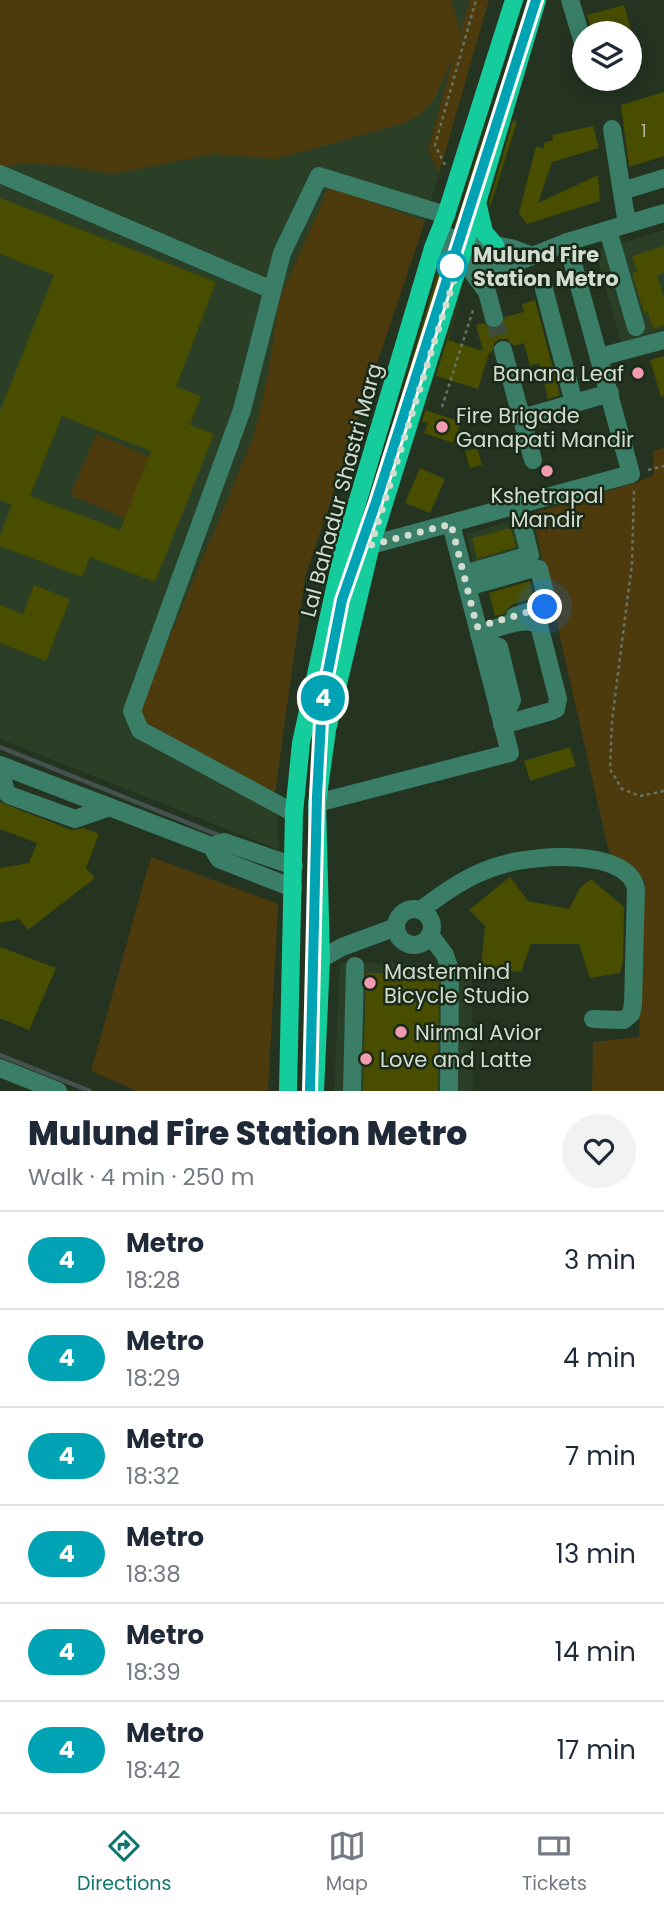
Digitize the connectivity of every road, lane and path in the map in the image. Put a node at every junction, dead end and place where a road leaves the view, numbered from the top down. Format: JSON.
{"nodes":[{"id":1,"x":476,"y":0,"type":"edge"},
{"id":2,"x":513,"y":0,"type":"edge"},
{"id":3,"x":570,"y":0,"type":"edge"},
{"id":4,"x":541,"y":1,"type":"edge"},
{"id":5,"x":576,"y":21,"type":"edge"},
{"id":6,"x":612,"y":129,"type":"dead end"},
{"id":7,"x":0,"y":174,"type":"edge"},
{"id":8,"x":458,"y":177,"type":"junction"},
{"id":9,"x":664,"y":178,"type":"edge"},
{"id":10,"x":622,"y":191,"type":"junction"},
{"id":11,"x":477,"y":203,"type":"junction"},
{"id":12,"x":664,"y":213,"type":"edge"},
{"id":13,"x":446,"y":215,"type":"junction"},
{"id":14,"x":627,"y":224,"type":"junction"},
{"id":15,"x":608,"y":230,"type":"junction"},
{"id":16,"x":466,"y":240,"type":"junction"},
{"id":17,"x":435,"y":241,"type":"junction"},
{"id":18,"x":567,"y":242,"type":"junction"},
{"id":19,"x":495,"y":245,"type":"junction"},
{"id":20,"x":530,"y":255,"type":"junction"},
{"id":21,"x":461,"y":257,"type":"junction"},
{"id":22,"x":544,"y":289,"type":"dead end"},
{"id":23,"x":272,"y":290,"type":"junction"},
{"id":24,"x":487,"y":292,"type":"junction"},
{"id":25,"x":494,"y":318,"type":"tunnel mouth"},
{"id":26,"x":636,"y":327,"type":"dead end"},
{"id":27,"x":664,"y":340,"type":"edge"},
{"id":28,"x":503,"y":350,"type":"tunnel mouth"},
{"id":29,"x":600,"y":357,"type":"junction"},
{"id":30,"x":610,"y":393,"type":"junction"},
{"id":31,"x":574,"y":403,"type":"junction"},
{"id":32,"x":442,"y":407,"type":"dead end"},
{"id":33,"x":522,"y":418,"type":"junction"},
{"id":34,"x":533,"y":460,"type":"dead end"},
{"id":35,"x":664,"y":466,"type":"edge"},
{"id":36,"x":631,"y":474,"type":"junction"},
{"id":37,"x":519,"y":511,"type":"junction"},
{"id":38,"x":460,"y":528,"type":"junction"},
{"id":39,"x":371,"y":545,"type":"junction"},
{"id":40,"x":344,"y":547,"type":"junction"},
{"id":41,"x":469,"y":579,"type":"junction"},
{"id":42,"x":482,"y":636,"type":"junction"},
{"id":43,"x":503,"y":716,"type":"junction"},
{"id":44,"x":0,"y":766,"type":"edge"},
{"id":45,"x":664,"y":791,"type":"edge"},
{"id":46,"x":317,"y":803,"type":"junction"},
{"id":47,"x":110,"y":807,"type":"junction"},
{"id":48,"x":295,"y":813,"type":"junction"},
{"id":49,"x":211,"y":846,"type":"junction"},
{"id":50,"x":294,"y":866,"type":"junction"},
{"id":51,"x":293,"y":888,"type":"junction"},
{"id":52,"x":421,"y":910,"type":"junction"},
{"id":53,"x":396,"y":927,"type":"junction"},
{"id":54,"x":430,"y":935,"type":"junction"},
{"id":55,"x":321,"y":959,"type":"junction"},
{"id":56,"x":355,"y":966,"type":"dead end"},
{"id":57,"x":593,"y":1019,"type":"dead end"},
{"id":58,"x":0,"y":1068,"type":"edge"},
{"id":59,"x":58,"y":1091,"type":"edge"},
{"id":60,"x":288,"y":1091,"type":"edge"},
{"id":61,"x":315,"y":1091,"type":"edge"},
{"id":62,"x":352,"y":1091,"type":"edge"},
{"id":63,"x":449,"y":1091,"type":"edge"}],
"edges":[{"from":1,"to":8,"type":"path"},
{"from":2,"to":8,"type":"main road","name":"Lal Bahadur Shastri Marg"},
{"from":3,"to":5,"type":"street"},
{"from":4,"to":11,"type":"main road","name":"Lal Bahadur Shastri Marg"},
{"from":6,"to":10,"type":"street"},
{"from":7,"to":23,"type":"street"},
{"from":8,"to":13,"type":"main road","name":"Lal Bahadur Shastri Marg"},
{"from":9,"to":10,"type":"street"},
{"from":10,"to":14,"type":"street"},
{"from":11,"to":16,"type":"main road","name":"Lal Bahadur Shastri Marg"},
{"from":11,"to":19,"type":"main road"},
{"from":12,"to":14,"type":"street"},
{"from":13,"to":17,"type":"main road","name":"Lal Bahadur Shastri Marg"},
{"from":13,"to":23,"type":"street"},
{"from":14,"to":15,"type":"street"},
{"from":15,"to":18,"type":"street"},
{"from":15,"to":26,"type":"street"},
{"from":16,"to":17,"type":"street"},
{"from":16,"to":19,"type":"street"},
{"from":16,"to":21,"type":"main road","name":"Lal Bahadur Shastri Marg"},
{"from":17,"to":21,"type":"street"},
{"from":17,"to":40,"type":"main road","name":"Lal Bahadur Shastri Marg"},
{"from":18,"to":20,"type":"street"},
{"from":18,"to":29,"type":"street"},
{"from":19,"to":20,"type":"street"},
{"from":20,"to":21,"type":"street"},
{"from":21,"to":24,"type":"street"},
{"from":21,"to":39,"type":"main road","name":"Lal Bahadur Shastri Marg"},
{"from":22,"to":31,"type":"street"},
{"from":23,"to":48,"type":"street"},
{"from":24,"to":25,"type":"street"},
{"from":24,"to":32,"type":"path"},
{"from":27,"to":29,"type":"street"},
{"from":28,"to":33,"type":"street"},
{"from":29,"to":30,"type":"street"},
{"from":30,"to":31,"type":"street"},
{"from":30,"to":36,"type":"street"},
{"from":31,"to":33,"type":"street"},
{"from":33,"to":34,"type":"street"},
{"from":35,"to":36,"type":"path"},
{"from":36,"to":37,"type":"street"},
{"from":36,"to":45,"type":"path"},
{"from":37,"to":38,"type":"street"},
{"from":37,"to":41,"type":"street"},
{"from":38,"to":39,"type":"street"},
{"from":38,"to":41,"type":"street"},
{"from":39,"to":40,"type":"street"},
{"from":39,"to":46,"type":"main road","name":"Lal Bahadur Shastri Marg"},
{"from":40,"to":48,"type":"main road","name":"Lal Bahadur Shastri Marg"},
{"from":41,"to":42,"type":"street"},
{"from":41,"to":42,"type":"street"},
{"from":42,"to":43,"type":"street"},
{"from":42,"to":43,"type":"street"},
{"from":43,"to":46,"type":"street"},
{"from":44,"to":47,"type":"street"},
{"from":44,"to":47,"type":"street"},
{"from":46,"to":55,"type":"main road","name":"Lal Bahadur Shastri Marg"},
{"from":47,"to":49,"type":"street"},
{"from":48,"to":50,"type":"main road","name":"Lal Bahadur Shastri Marg"},
{"from":49,"to":50,"type":"street"},
{"from":49,"to":51,"type":"street"},
{"from":50,"to":51,"type":"main road","name":"Lal Bahadur Shastri Marg"},
{"from":51,"to":60,"type":"main road","name":"Lal Bahadur Shastri Marg"},
{"from":52,"to":53,"type":"street"},
{"from":52,"to":54,"type":"street"},
{"from":52,"to":57,"type":"street"},
{"from":53,"to":54,"type":"street"},
{"from":53,"to":55,"type":"street"},
{"from":54,"to":63,"type":"street"},
{"from":55,"to":61,"type":"main road","name":"Lal Bahadur Shastri Marg"},
{"from":56,"to":62,"type":"street"},
{"from":58,"to":59,"type":"street"}]}
